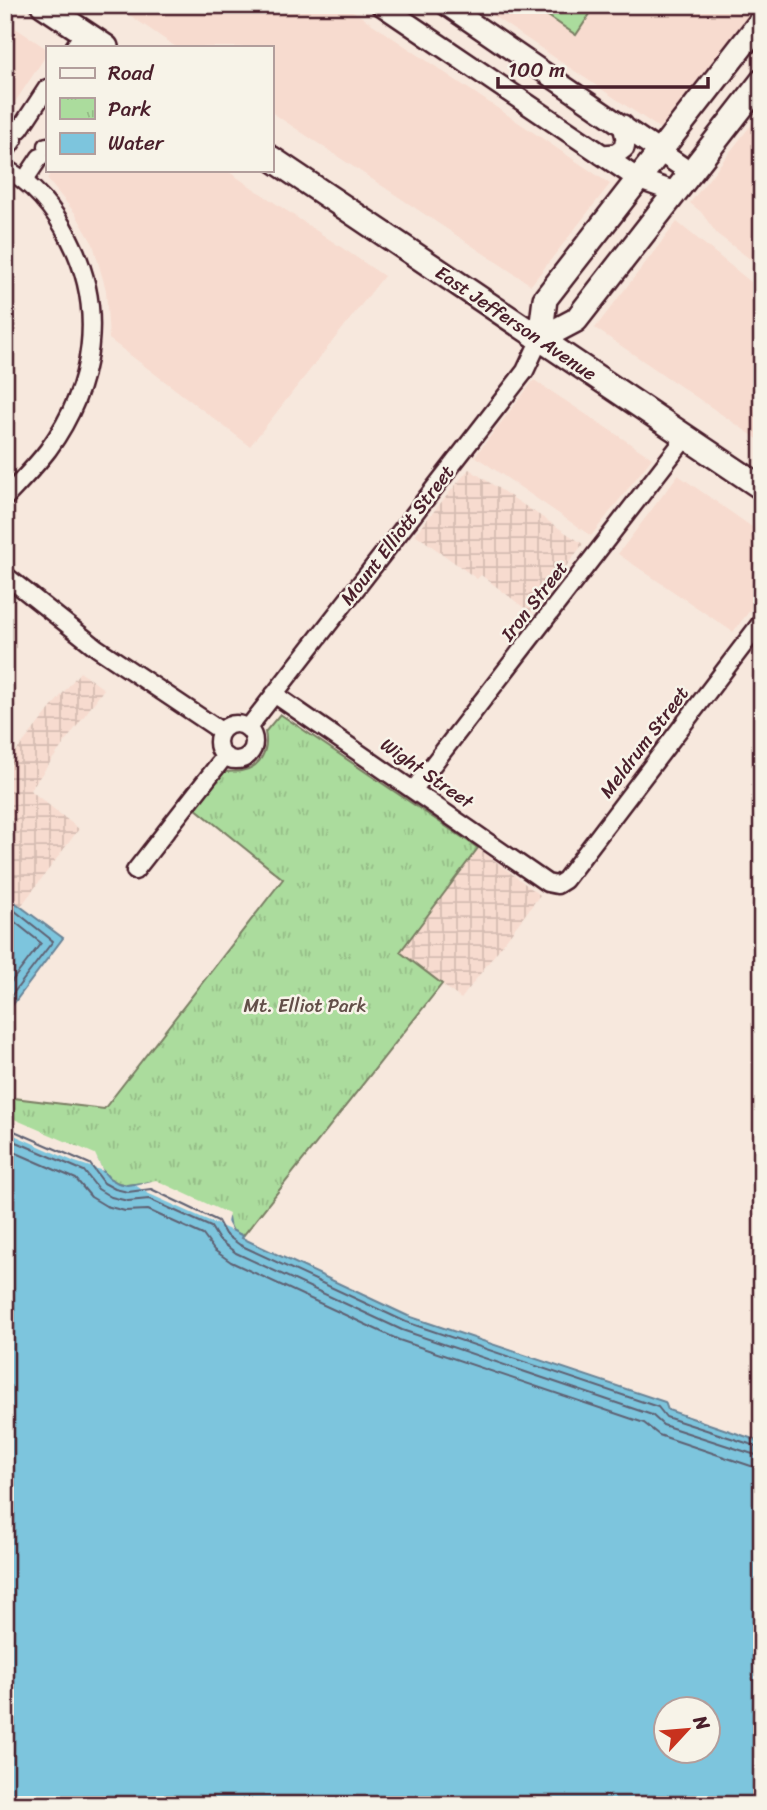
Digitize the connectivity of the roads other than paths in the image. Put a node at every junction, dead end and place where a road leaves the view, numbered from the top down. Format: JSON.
{"nodes":[{"id":1,"x":43,"y":5,"type":"edge"},
{"id":2,"x":382,"y":5,"type":"edge"},
{"id":3,"x":446,"y":5,"type":"edge"},
{"id":4,"x":762,"y":20,"type":"edge"},
{"id":5,"x":79,"y":40,"type":"edge"},
{"id":6,"x":102,"y":46,"type":"edge"},
{"id":7,"x":762,"y":81,"type":"edge"},
{"id":8,"x":46,"y":90,"type":"edge"},
{"id":9,"x":688,"y":115,"type":"junction"},
{"id":10,"x":624,"y":125,"type":"junction"},
{"id":11,"x":717,"y":138,"type":"junction"},
{"id":12,"x":13,"y":140,"type":"edge"},
{"id":13,"x":45,"y":150,"type":"edge"},
{"id":14,"x":660,"y":150,"type":"junction"},
{"id":15,"x":602,"y":155,"type":"junction"},
{"id":16,"x":273,"y":159,"type":"edge"},
{"id":17,"x":13,"y":173,"type":"edge"},
{"id":18,"x":691,"y":173,"type":"junction"},
{"id":19,"x":638,"y":180,"type":"junction"},
{"id":20,"x":675,"y":192,"type":"junction"},
{"id":21,"x":612,"y":213,"type":"junction"},
{"id":22,"x":640,"y":237,"type":"junction"},
{"id":23,"x":560,"y":280,"type":"junction"},
{"id":24,"x":590,"y":302,"type":"junction"},
{"id":25,"x":540,"y":339,"type":"junction"},
{"id":26,"x":686,"y":437,"type":"junction"},
{"id":27,"x":759,"y":482,"type":"edge"},
{"id":28,"x":5,"y":498,"type":"edge"},
{"id":29,"x":5,"y":575,"type":"edge"},
{"id":30,"x":762,"y":621,"type":"edge"},
{"id":31,"x":274,"y":694,"type":"junction"},
{"id":32,"x":248,"y":728,"type":"junction"},
{"id":33,"x":221,"y":732,"type":"junction"},
{"id":34,"x":225,"y":756,"type":"junction"},
{"id":35,"x":414,"y":789,"type":"junction"},
{"id":36,"x":135,"y":871,"type":"dead end"},
{"id":37,"x":557,"y":885,"type":"joint"}],
"edges":[{"from":1,"to":5,"type":"main road"},
{"from":2,"to":15,"type":"street"},
{"from":3,"to":10,"type":"street"},
{"from":4,"to":9,"type":"main road","name":"Mount Elliott Street"},
{"from":5,"to":6,"type":"main road"},
{"from":7,"to":11,"type":"main road"},
{"from":8,"to":12,"type":"street"},
{"from":9,"to":11,"type":"main road"},
{"from":9,"to":14,"type":"main road","name":"Mount Elliott Street"},
{"from":10,"to":14,"type":"street"},
{"from":10,"to":15,"type":"street"},
{"from":11,"to":18,"type":"main road"},
{"from":13,"to":17,"type":"street"},
{"from":14,"to":18,"type":"street"},
{"from":14,"to":19,"type":"main road","name":"Mount Elliott Street"},
{"from":15,"to":19,"type":"street"},
{"from":16,"to":25,"type":"main road","name":"East Jefferson Avenue"},
{"from":17,"to":28,"type":"street"},
{"from":18,"to":20,"type":"main road"},
{"from":19,"to":20,"type":"street"},
{"from":19,"to":21,"type":"main road","name":"Mount Elliott Street"},
{"from":20,"to":22,"type":"main road"},
{"from":21,"to":22,"type":"main road"},
{"from":21,"to":23,"type":"main road","name":"Mount Elliott Street"},
{"from":22,"to":24,"type":"main road"},
{"from":23,"to":24,"type":"main road"},
{"from":23,"to":25,"type":"main road","name":"Mount Elliott Street"},
{"from":24,"to":25,"type":"main road"},
{"from":25,"to":26,"type":"main road","name":"East Jefferson Avenue"},
{"from":25,"to":31,"type":"street","name":"Mount Elliott Street"},
{"from":26,"to":27,"type":"main road","name":"East Jefferson Avenue"},
{"from":26,"to":35,"type":"street","name":"Iron Street"},
{"from":29,"to":33,"type":"street"},
{"from":30,"to":37,"type":"street","name":"Meldrum Street"},
{"from":31,"to":32,"type":"street","name":"Mount Elliott Street"},
{"from":31,"to":35,"type":"street","name":"Wight Street"},
{"from":32,"to":33,"type":"street"},
{"from":32,"to":34,"type":"street"},
{"from":33,"to":34,"type":"street"},
{"from":34,"to":36,"type":"street"},
{"from":35,"to":37,"type":"street","name":"Wight Street"}]}
